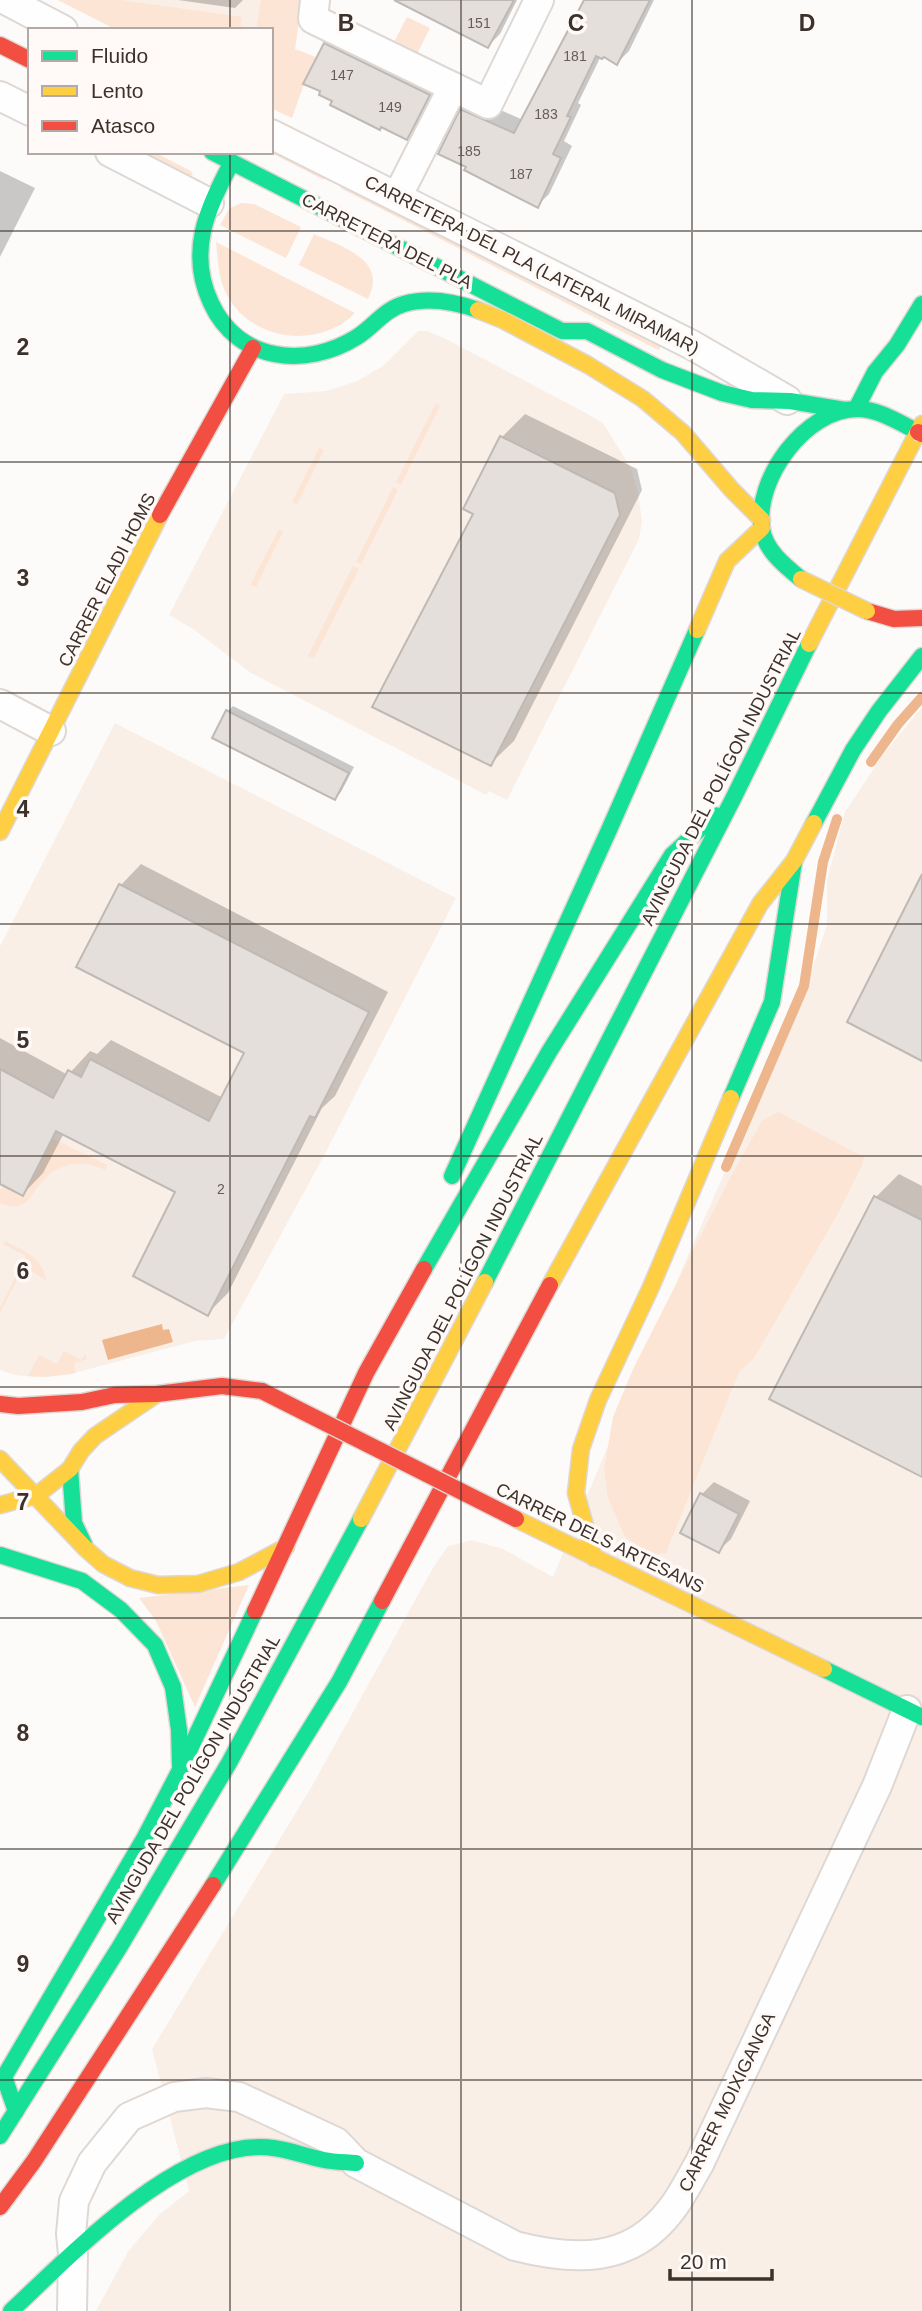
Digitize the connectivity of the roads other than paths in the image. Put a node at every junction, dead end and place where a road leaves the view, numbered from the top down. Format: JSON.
{"nodes":[{"id":1,"x":6,"y":0,"type":"edge"},
{"id":2,"x":315,"y":0,"type":"edge"},
{"id":3,"x":539,"y":0,"type":"edge"},
{"id":4,"x":59,"y":28,"type":"edge"},
{"id":5,"x":0,"y":45,"type":"edge"},
{"id":6,"x":28,"y":59,"type":"edge"},
{"id":7,"x":453,"y":87,"type":"junction"},
{"id":8,"x":0,"y":96,"type":"edge"},
{"id":9,"x":28,"y":110,"type":"edge"},
{"id":10,"x":273,"y":135,"type":"edge"},
{"id":11,"x":114,"y":154,"type":"edge"},
{"id":12,"x":216,"y":154,"type":"edge"},
{"id":13,"x":232,"y":162,"type":"junction"},
{"id":14,"x":397,"y":197,"type":"junction"},
{"id":15,"x":209,"y":203,"type":"junction"},
{"id":16,"x":922,"y":304,"type":"edge"},
{"id":17,"x":562,"y":331,"type":"junction"},
{"id":18,"x":253,"y":348,"type":"junction"},
{"id":19,"x":571,"y":356,"type":"junction"},
{"id":20,"x":790,"y":401,"type":"junction"},
{"id":21,"x":850,"y":409,"type":"junction"},
{"id":22,"x":922,"y":424,"type":"edge"},
{"id":23,"x":922,"y":434,"type":"edge"},
{"id":24,"x":762,"y":524,"type":"junction"},
{"id":25,"x":922,"y":618,"type":"edge"},
{"id":26,"x":922,"y":656,"type":"edge"},
{"id":27,"x":0,"y":704,"type":"edge"},
{"id":28,"x":51,"y":731,"type":"junction"},
{"id":29,"x":734,"y":797,"type":"junction"},
{"id":30,"x":0,"y":832,"type":"edge"},
{"id":31,"x":794,"y":861,"type":"junction"},
{"id":32,"x":446,"y":1231,"type":"junction"},
{"id":33,"x":158,"y":1394,"type":"junction"},
{"id":34,"x":0,"y":1404,"type":"edge"},
{"id":35,"x":0,"y":1460,"type":"edge"},
{"id":36,"x":70,"y":1469,"type":"junction"},
{"id":37,"x":37,"y":1495,"type":"junction"},
{"id":38,"x":0,"y":1505,"type":"edge"},
{"id":39,"x":286,"y":1547,"type":"junction"},
{"id":40,"x":86,"y":1549,"type":"junction"},
{"id":41,"x":0,"y":1555,"type":"edge"},
{"id":42,"x":594,"y":1558,"type":"junction"},
{"id":43,"x":915,"y":1714,"type":"edge"},
{"id":44,"x":180,"y":1770,"type":"junction"},
{"id":45,"x":16,"y":2111,"type":"junction"},
{"id":46,"x":0,"y":2136,"type":"edge"},
{"id":47,"x":356,"y":2163,"type":"junction"},
{"id":48,"x":0,"y":2207,"type":"edge"},
{"id":49,"x":73,"y":2254,"type":"junction"},
{"id":50,"x":11,"y":2311,"type":"edge"},
{"id":51,"x":72,"y":2311,"type":"edge"}],
"edges":[{"from":1,"to":4,"type":"street"},
{"from":2,"to":7,"type":"street"},
{"from":3,"to":7,"type":"street"},
{"from":5,"to":6,"type":"main road"},
{"from":7,"to":14,"type":"street"},
{"from":8,"to":9,"type":"street"},
{"from":10,"to":14,"type":"street","name":"CARRETERA DEL PLA (LATERAL MIRAMAR)"},
{"from":11,"to":15,"type":"street"},
{"from":12,"to":13,"type":"main road","name":"CARRETERA DEL PLA"},
{"from":13,"to":15,"type":"main road"},
{"from":13,"to":17,"type":"main road","name":"CARRETERA DEL PLA"},
{"from":14,"to":20,"type":"street","name":"CARRETERA DEL PLA (LATERAL MIRAMAR)"},
{"from":15,"to":18,"type":"main road"},
{"from":16,"to":21,"type":"main road"},
{"from":17,"to":19,"type":"main road"},
{"from":17,"to":20,"type":"main road","name":"CARRETERA DEL PLA"},
{"from":18,"to":19,"type":"main road"},
{"from":18,"to":28,"type":"main road","name":"CARRER ELADI HOMS"},
{"from":19,"to":24,"type":"main road"},
{"from":20,"to":21,"type":"main road","name":"CARRETERA DEL PLA"},
{"from":21,"to":23,"type":"main road"},
{"from":21,"to":24,"type":"main road"},
{"from":22,"to":29,"type":"main road","name":"AVINGUDA DEL POLÍGON INDUSTRIAL"},
{"from":24,"to":25,"type":"main road","bridge":true},
{"from":24,"to":32,"type":"main road"},
{"from":26,"to":31,"type":"main road"},
{"from":27,"to":28,"type":"street"},
{"from":28,"to":30,"type":"main road","name":"CARRER ELADI HOMS"},
{"from":29,"to":32,"type":"main road"},
{"from":29,"to":45,"type":"main road","name":"AVINGUDA DEL POLÍGON INDUSTRIAL"},
{"from":31,"to":42,"type":"main road"},
{"from":31,"to":48,"type":"main road"},
{"from":32,"to":39,"type":"main road"},
{"from":33,"to":34,"type":"main road","name":"CARRER DELS ARTESANS"},
{"from":33,"to":36,"type":"main road"},
{"from":33,"to":42,"type":"main road","name":"CARRER DELS ARTESANS","bridge":true},
{"from":35,"to":37,"type":"main road"},
{"from":36,"to":37,"type":"main road"},
{"from":36,"to":40,"type":"main road"},
{"from":37,"to":38,"type":"main road"},
{"from":37,"to":40,"type":"main road"},
{"from":39,"to":40,"type":"main road"},
{"from":39,"to":44,"type":"main road"},
{"from":41,"to":44,"type":"main road"},
{"from":42,"to":43,"type":"main road","name":"CARRER DELS ARTESANS"},
{"from":43,"to":47,"type":"street","name":"CARRER MOIXIGANGA"},
{"from":44,"to":45,"type":"main road"},
{"from":45,"to":46,"type":"main road","name":"AVINGUDA DEL POLÍGON INDUSTRIAL"},
{"from":47,"to":49,"type":"main road"},
{"from":47,"to":49,"type":"street","name":"CARRER MOIXIGANGA"},
{"from":49,"to":50,"type":"main road"},
{"from":49,"to":51,"type":"street","name":"CARRER MOIXIGANGA"}]}
